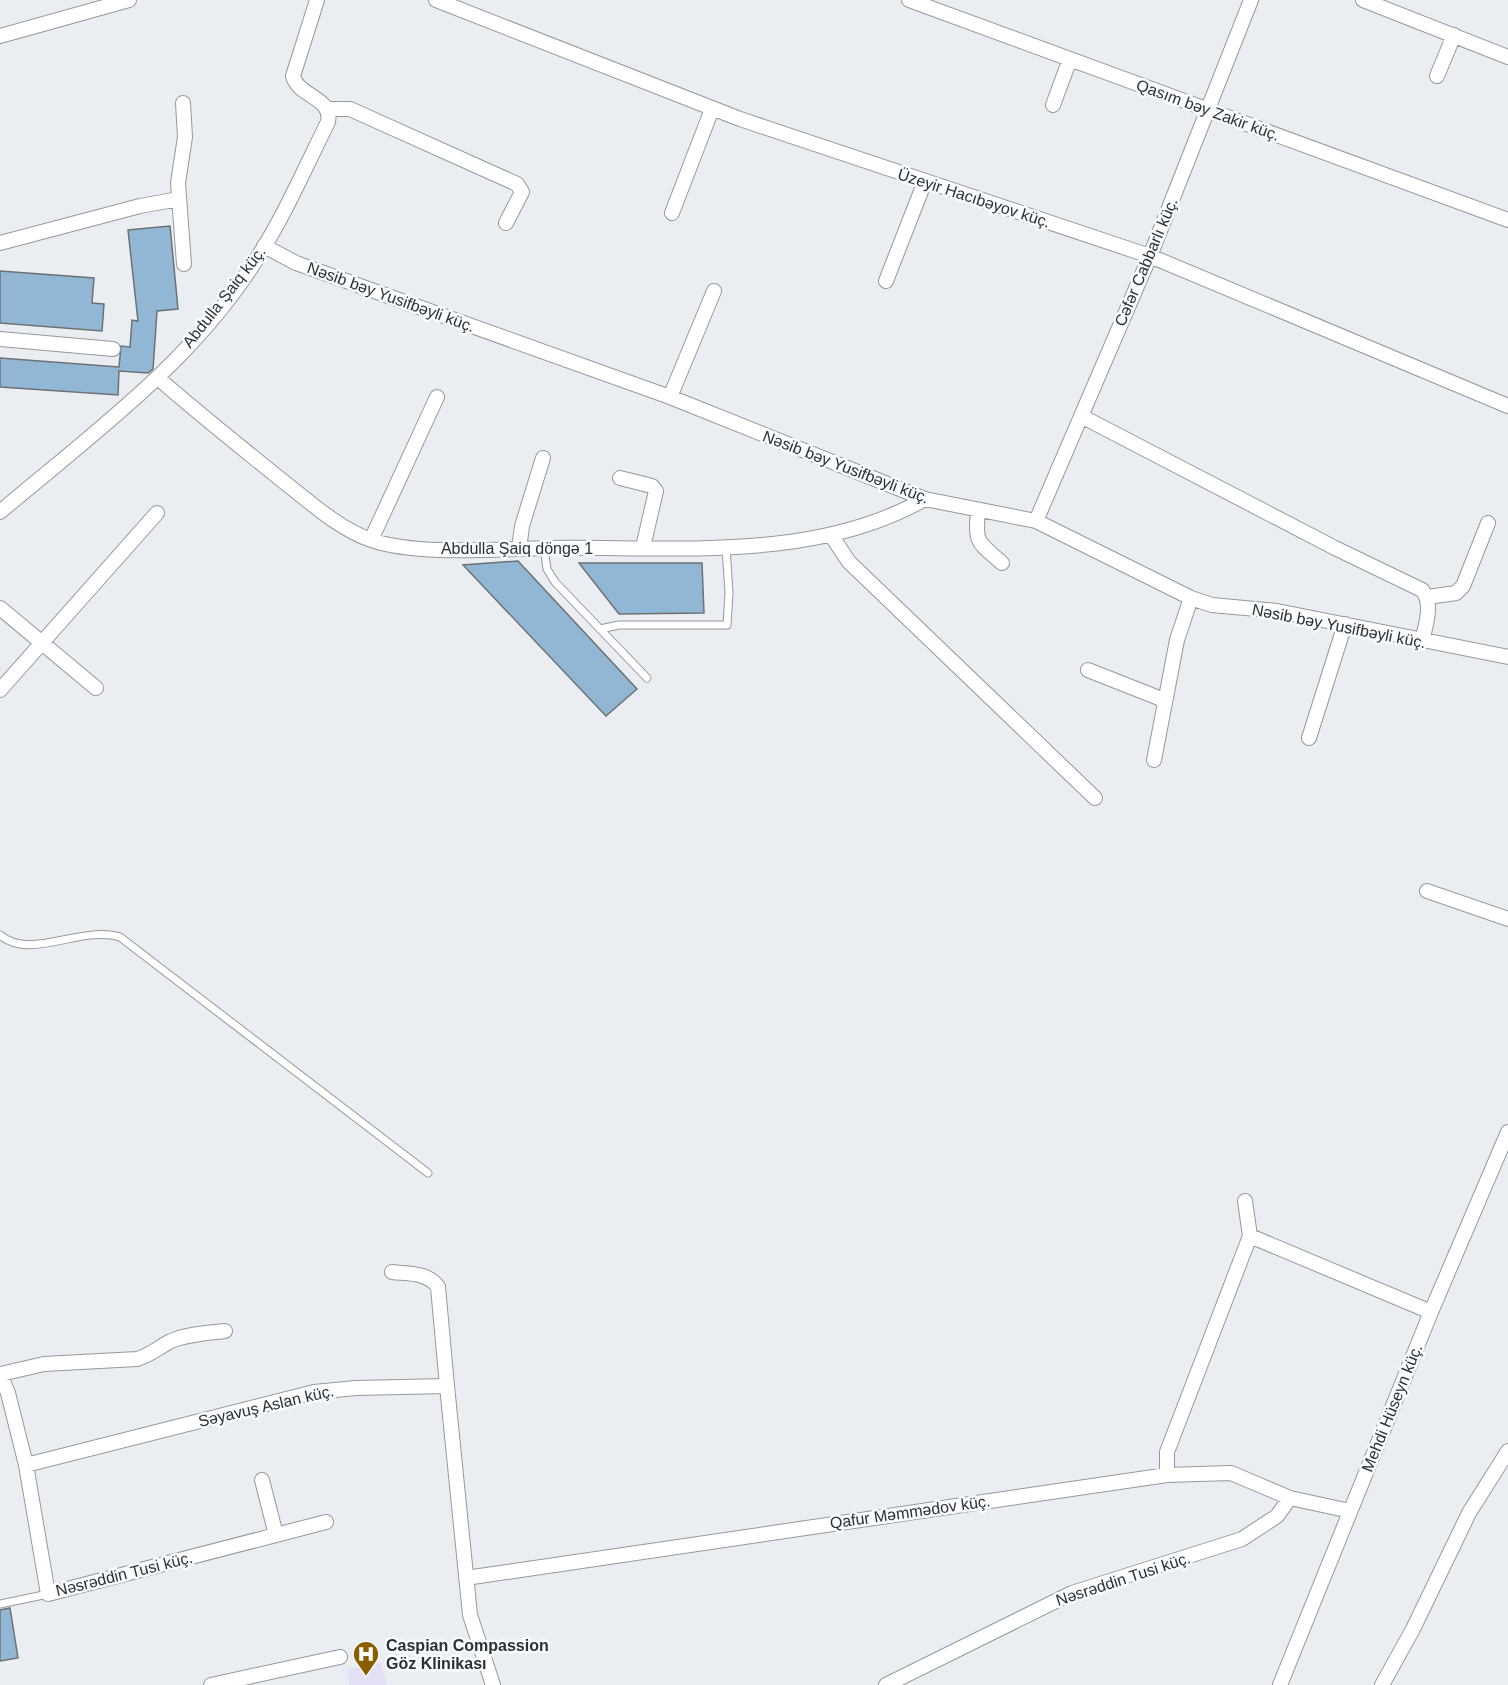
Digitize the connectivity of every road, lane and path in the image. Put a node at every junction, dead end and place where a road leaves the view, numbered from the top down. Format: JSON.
{"nodes":[{"id":1,"x":129,"y":0,"type":"edge"},
{"id":2,"x":317,"y":0,"type":"edge"},
{"id":3,"x":436,"y":0,"type":"edge"},
{"id":4,"x":909,"y":0,"type":"edge"},
{"id":5,"x":1251,"y":0,"type":"edge"},
{"id":6,"x":1363,"y":0,"type":"edge"},
{"id":7,"x":1454,"y":35,"type":"junction"},
{"id":8,"x":0,"y":36,"type":"edge"},
{"id":9,"x":1508,"y":57,"type":"edge"},
{"id":10,"x":1070,"y":59,"type":"junction"},
{"id":11,"x":1437,"y":76,"type":"dead end"},
{"id":12,"x":183,"y":103,"type":"dead end"},
{"id":13,"x":1053,"y":105,"type":"dead end"},
{"id":14,"x":327,"y":109,"type":"junction"},
{"id":15,"x":712,"y":109,"type":"junction"},
{"id":16,"x":1208,"y":109,"type":"junction"},
{"id":17,"x":925,"y":181,"type":"junction"},
{"id":18,"x":179,"y":199,"type":"junction"},
{"id":19,"x":672,"y":213,"type":"dead end"},
{"id":20,"x":1508,"y":220,"type":"edge"},
{"id":21,"x":506,"y":223,"type":"dead end"},
{"id":22,"x":0,"y":243,"type":"edge"},
{"id":23,"x":264,"y":246,"type":"junction"},
{"id":24,"x":1150,"y":256,"type":"junction"},
{"id":25,"x":184,"y":264,"type":"dead end"},
{"id":26,"x":886,"y":281,"type":"dead end"},
{"id":27,"x":714,"y":291,"type":"dead end"},
{"id":28,"x":0,"y":339,"type":"edge"},
{"id":29,"x":113,"y":349,"type":"dead end"},
{"id":30,"x":159,"y":378,"type":"junction"},
{"id":31,"x":437,"y":397,"type":"dead end"},
{"id":32,"x":670,"y":397,"type":"junction"},
{"id":33,"x":1508,"y":406,"type":"edge"},
{"id":34,"x":1081,"y":416,"type":"junction"},
{"id":35,"x":543,"y":458,"type":"dead end"},
{"id":36,"x":620,"y":478,"type":"dead end"},
{"id":37,"x":924,"y":499,"type":"junction"},
{"id":38,"x":978,"y":510,"type":"junction"},
{"id":39,"x":0,"y":512,"type":"edge"},
{"id":40,"x":157,"y":513,"type":"dead end"},
{"id":41,"x":1036,"y":521,"type":"junction"},
{"id":42,"x":1488,"y":523,"type":"dead end"},
{"id":43,"x":831,"y":535,"type":"junction"},
{"id":44,"x":371,"y":540,"type":"junction"},
{"id":45,"x":726,"y":547,"type":"junction"},
{"id":46,"x":544,"y":548,"type":"junction"},
{"id":47,"x":642,"y":548,"type":"junction"},
{"id":48,"x":519,"y":549,"type":"junction"},
{"id":49,"x":1002,"y":563,"type":"dead end"},
{"id":50,"x":1428,"y":597,"type":"junction"},
{"id":51,"x":1191,"y":598,"type":"junction"},
{"id":52,"x":0,"y":608,"type":"edge"},
{"id":53,"x":1345,"y":624,"type":"junction"},
{"id":54,"x":600,"y":629,"type":"junction"},
{"id":55,"x":1422,"y":642,"type":"junction"},
{"id":56,"x":42,"y":643,"type":"junction"},
{"id":57,"x":1508,"y":657,"type":"edge"},
{"id":58,"x":1088,"y":670,"type":"dead end"},
{"id":59,"x":647,"y":678,"type":"dead end"},
{"id":60,"x":96,"y":688,"type":"dead end"},
{"id":61,"x":0,"y":690,"type":"edge"},
{"id":62,"x":1164,"y":700,"type":"junction"},
{"id":63,"x":1309,"y":738,"type":"dead end"},
{"id":64,"x":1154,"y":760,"type":"dead end"},
{"id":65,"x":1095,"y":798,"type":"dead end"},
{"id":66,"x":1428,"y":891,"type":"dead end"},
{"id":67,"x":1508,"y":919,"type":"edge"},
{"id":68,"x":0,"y":935,"type":"edge"},
{"id":69,"x":1508,"y":1132,"type":"edge"},
{"id":70,"x":428,"y":1173,"type":"dead end"},
{"id":71,"x":1245,"y":1201,"type":"dead end"},
{"id":72,"x":1250,"y":1236,"type":"junction"},
{"id":73,"x":392,"y":1272,"type":"dead end"},
{"id":74,"x":1431,"y":1312,"type":"junction"},
{"id":75,"x":225,"y":1331,"type":"dead end"},
{"id":76,"x":0,"y":1374,"type":"edge"},
{"id":77,"x":447,"y":1386,"type":"junction"},
{"id":78,"x":1508,"y":1451,"type":"edge"},
{"id":79,"x":26,"y":1465,"type":"junction"},
{"id":80,"x":1167,"y":1474,"type":"junction"},
{"id":81,"x":262,"y":1480,"type":"dead end"},
{"id":82,"x":1290,"y":1498,"type":"junction"},
{"id":83,"x":1350,"y":1511,"type":"junction"},
{"id":84,"x":326,"y":1522,"type":"dead end"},
{"id":85,"x":276,"y":1535,"type":"junction"},
{"id":86,"x":466,"y":1578,"type":"junction"},
{"id":87,"x":48,"y":1594,"type":"junction"},
{"id":88,"x":0,"y":1604,"type":"edge"},
{"id":89,"x":340,"y":1657,"type":"dead end"},
{"id":90,"x":211,"y":1685,"type":"edge"},
{"id":91,"x":493,"y":1685,"type":"edge"},
{"id":92,"x":886,"y":1685,"type":"edge"},
{"id":93,"x":1280,"y":1685,"type":"edge"},
{"id":94,"x":1382,"y":1685,"type":"edge"}],
"edges":[{"from":1,"to":8,"type":"street"},
{"from":2,"to":14,"type":"street"},
{"from":3,"to":15,"type":"street","name":"Üzeyir Hacıbəyov küç."},
{"from":4,"to":10,"type":"street","name":"Qasım bəy Zakir küç."},
{"from":5,"to":16,"type":"street","name":"Cəfər Cabbarlı küç."},
{"from":6,"to":7,"type":"street"},
{"from":7,"to":9,"type":"street"},
{"from":7,"to":11,"type":"street"},
{"from":10,"to":13,"type":"street"},
{"from":10,"to":16,"type":"street","name":"Qasım bəy Zakir küç."},
{"from":12,"to":18,"type":"street"},
{"from":14,"to":21,"type":"street"},
{"from":14,"to":23,"type":"street","name":"Abdulla Şaiq küç."},
{"from":15,"to":17,"type":"street","name":"Üzeyir Hacıbəyov küç."},
{"from":15,"to":19,"type":"street"},
{"from":16,"to":20,"type":"street","name":"Qasım bəy Zakir küç."},
{"from":16,"to":24,"type":"street","name":"Cəfər Cabbarlı küç."},
{"from":17,"to":24,"type":"street","name":"Üzeyir Hacıbəyov küç."},
{"from":17,"to":26,"type":"street"},
{"from":18,"to":22,"type":"street"},
{"from":18,"to":25,"type":"street"},
{"from":23,"to":30,"type":"street","name":"Abdulla Şaiq küç."},
{"from":23,"to":32,"type":"street","name":"Nəsib bəy Yusifbəyli küç."},
{"from":24,"to":33,"type":"street","name":"Üzeyir Hacıbəyov küç."},
{"from":24,"to":34,"type":"street","name":"Cəfər Cabbarlı küç."},
{"from":27,"to":32,"type":"street"},
{"from":28,"to":29,"type":"street"},
{"from":30,"to":39,"type":"street","name":"Abdulla Şaiq küç."},
{"from":30,"to":44,"type":"street","name":"Abdulla Şaiq döngə 1"},
{"from":31,"to":44,"type":"street"},
{"from":32,"to":37,"type":"street","name":"Nəsib bəy Yusifbəyli küç."},
{"from":34,"to":41,"type":"street","name":"Cəfər Cabbarlı küç."},
{"from":34,"to":50,"type":"street"},
{"from":35,"to":48,"type":"street"},
{"from":36,"to":47,"type":"street"},
{"from":37,"to":38,"type":"street","name":"Nəsib bəy Yusifbəyli küç."},
{"from":37,"to":43,"type":"street","name":"Abdulla Şaiq döngə 1"},
{"from":38,"to":41,"type":"street","name":"Nəsib bəy Yusifbəyli küç."},
{"from":38,"to":49,"type":"street"},
{"from":40,"to":56,"type":"street"},
{"from":41,"to":51,"type":"street","name":"Nəsib bəy Yusifbəyli küç."},
{"from":42,"to":50,"type":"street"},
{"from":43,"to":45,"type":"street","name":"Abdulla Şaiq döngə 1"},
{"from":43,"to":65,"type":"street"},
{"from":44,"to":48,"type":"street","name":"Abdulla Şaiq döngə 1"},
{"from":45,"to":47,"type":"street","name":"Abdulla Şaiq döngə 1"},
{"from":45,"to":54,"type":"lane"},
{"from":46,"to":47,"type":"street","name":"Abdulla Şaiq döngə 1"},
{"from":46,"to":48,"type":"street","name":"Abdulla Şaiq döngə 1"},
{"from":46,"to":54,"type":"lane"},
{"from":50,"to":55,"type":"street"},
{"from":51,"to":53,"type":"street","name":"Nəsib bəy Yusifbəyli küç."},
{"from":51,"to":62,"type":"street"},
{"from":52,"to":56,"type":"street"},
{"from":53,"to":55,"type":"street","name":"Nəsib bəy Yusifbəyli küç."},
{"from":53,"to":63,"type":"street"},
{"from":54,"to":59,"type":"lane"},
{"from":55,"to":57,"type":"street","name":"Nəsib bəy Yusifbəyli küç."},
{"from":56,"to":60,"type":"street"},
{"from":56,"to":61,"type":"street"},
{"from":58,"to":62,"type":"street"},
{"from":62,"to":64,"type":"street"},
{"from":66,"to":67,"type":"street"},
{"from":68,"to":70,"type":"lane"},
{"from":69,"to":74,"type":"street","name":"Mehdi Hüseyn küç."},
{"from":71,"to":72,"type":"street"},
{"from":72,"to":74,"type":"street"},
{"from":72,"to":80,"type":"street"},
{"from":73,"to":77,"type":"street"},
{"from":74,"to":83,"type":"street","name":"Mehdi Hüseyn küç."},
{"from":75,"to":76,"type":"street"},
{"from":76,"to":79,"type":"street"},
{"from":77,"to":79,"type":"street","name":"Səyavuş Aslan küç."},
{"from":77,"to":86,"type":"street"},
{"from":78,"to":94,"type":"street"},
{"from":79,"to":87,"type":"street","name":"Nəsrəddin Tusi küç."},
{"from":80,"to":82,"type":"street","name":"Qafur Məmmədov küç."},
{"from":80,"to":86,"type":"street","name":"Qafur Məmmədov küç."},
{"from":81,"to":85,"type":"street"},
{"from":82,"to":83,"type":"street","name":"Qafur Məmmədov küç."},
{"from":82,"to":92,"type":"street","name":"Nəsrəddin Tusi küç."},
{"from":83,"to":93,"type":"street","name":"Mehdi Hüseyn küç."},
{"from":84,"to":85,"type":"street","name":"Nəsrəddin Tusi küç."},
{"from":85,"to":87,"type":"street","name":"Nəsrəddin Tusi küç."},
{"from":86,"to":91,"type":"street"},
{"from":87,"to":88,"type":"lane"},
{"from":89,"to":90,"type":"street"}]}
